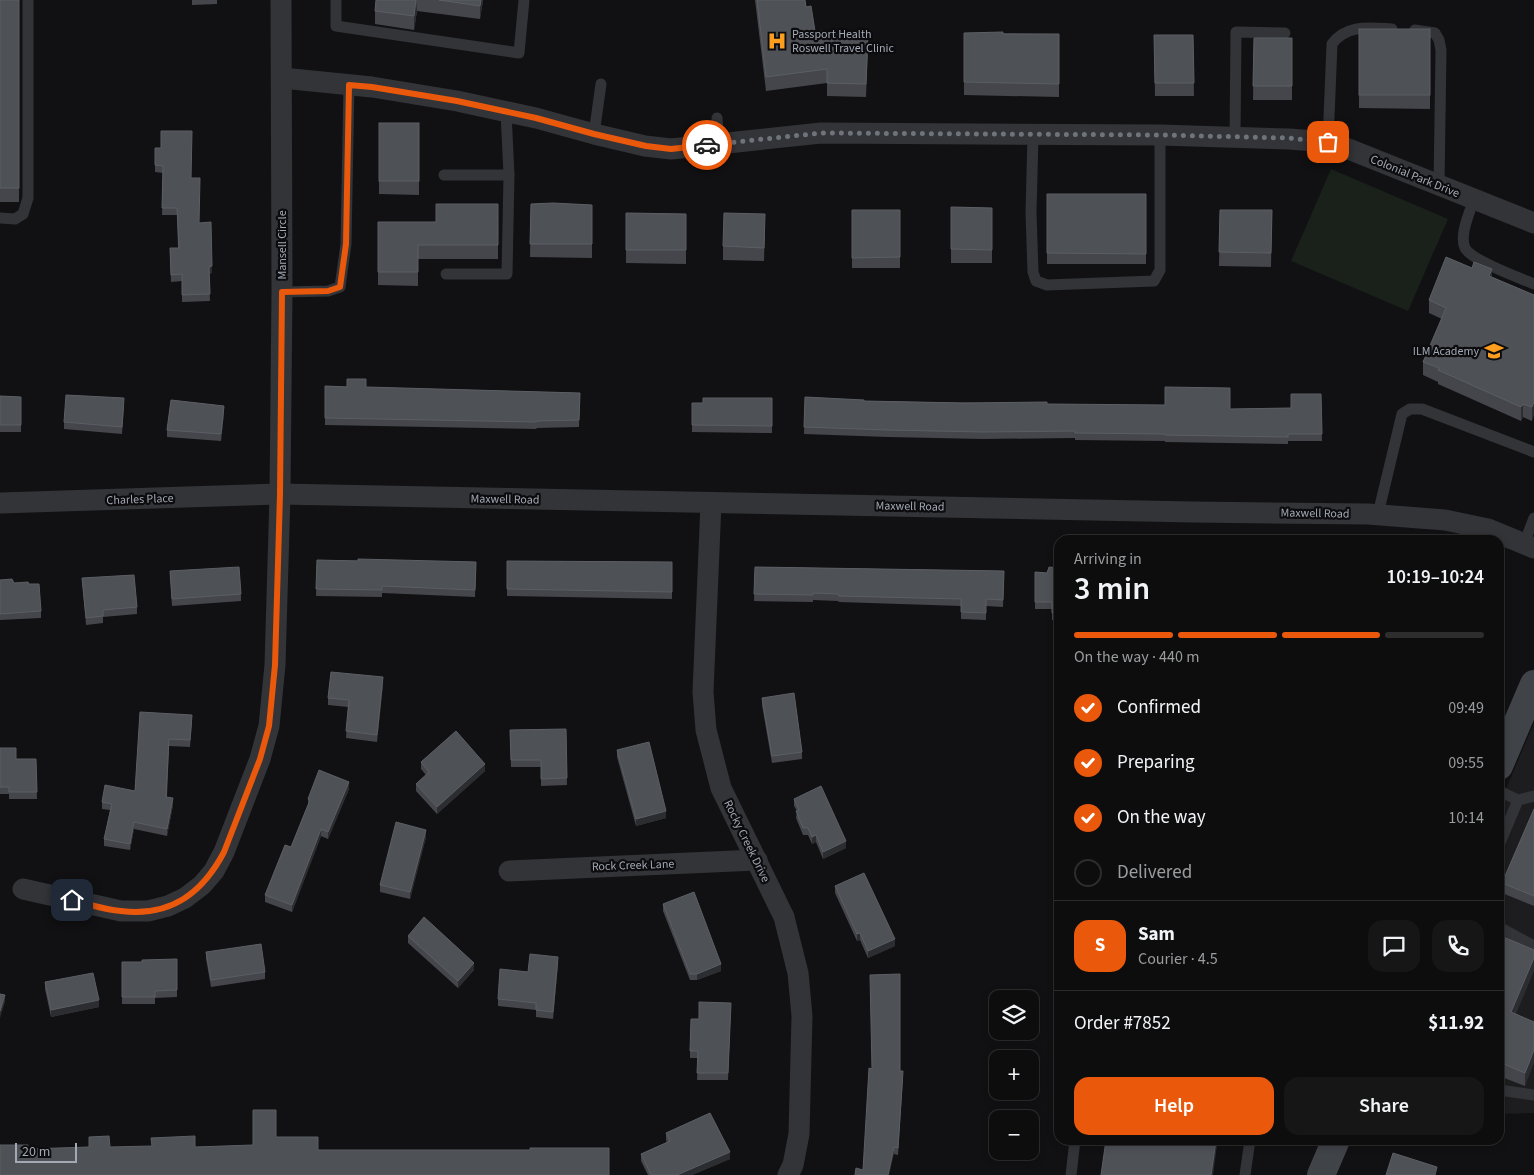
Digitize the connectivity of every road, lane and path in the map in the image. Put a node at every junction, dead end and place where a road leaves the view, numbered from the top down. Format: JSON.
{"nodes":[{"id":1,"x":28,"y":0,"type":"edge"},
{"id":2,"x":281,"y":0,"type":"edge"},
{"id":3,"x":336,"y":0,"type":"edge"},
{"id":4,"x":524,"y":0,"type":"edge"},
{"id":5,"x":1285,"y":33,"type":"dead end"},
{"id":6,"x":282,"y":78,"type":"junction"},
{"id":7,"x":601,"y":84,"type":"dead end"},
{"id":8,"x":349,"y":85,"type":"junction"},
{"id":9,"x":506,"y":112,"type":"junction"},
{"id":10,"x":717,"y":118,"type":"dead end"},
{"id":11,"x":594,"y":134,"type":"junction"},
{"id":12,"x":1033,"y":135,"type":"junction"},
{"id":13,"x":1160,"y":135,"type":"junction"},
{"id":14,"x":1235,"y":137,"type":"junction"},
{"id":15,"x":1328,"y":142,"type":"junction"},
{"id":16,"x":719,"y":143,"type":"junction"},
{"id":17,"x":444,"y":175,"type":"dead end"},
{"id":18,"x":509,"y":175,"type":"junction"},
{"id":19,"x":1439,"y":185,"type":"junction"},
{"id":20,"x":1474,"y":199,"type":"junction"},
{"id":21,"x":0,"y":218,"type":"edge"},
{"id":22,"x":1534,"y":223,"type":"edge"},
{"id":23,"x":446,"y":274,"type":"dead end"},
{"id":24,"x":1534,"y":284,"type":"edge"},
{"id":25,"x":282,"y":292,"type":"junction"},
{"id":26,"x":1534,"y":452,"type":"edge"},
{"id":27,"x":280,"y":494,"type":"junction"},
{"id":28,"x":711,"y":503,"type":"junction"},
{"id":29,"x":0,"y":504,"type":"edge"},
{"id":30,"x":1378,"y":514,"type":"junction"},
{"id":31,"x":1534,"y":518,"type":"edge"},
{"id":32,"x":1502,"y":535,"type":"edge"},
{"id":33,"x":1504,"y":536,"type":"edge"},
{"id":34,"x":1529,"y":546,"type":"edge"},
{"id":35,"x":1534,"y":684,"type":"edge"},
{"id":36,"x":1504,"y":754,"type":"edge"},
{"id":37,"x":1504,"y":793,"type":"edge"},
{"id":38,"x":1534,"y":796,"type":"edge"},
{"id":39,"x":1518,"y":800,"type":"junction"},
{"id":40,"x":1504,"y":833,"type":"edge"},
{"id":41,"x":757,"y":860,"type":"junction"},
{"id":42,"x":509,"y":871,"type":"dead end"},
{"id":43,"x":23,"y":890,"type":"dead end"},
{"id":44,"x":1504,"y":931,"type":"edge"},
{"id":45,"x":1534,"y":946,"type":"edge"},
{"id":46,"x":1504,"y":1091,"type":"edge"},
{"id":47,"x":1534,"y":1094,"type":"edge"},
{"id":48,"x":1074,"y":1145,"type":"edge"},
{"id":49,"x":1249,"y":1145,"type":"edge"},
{"id":50,"x":1334,"y":1145,"type":"edge"},
{"id":51,"x":788,"y":1175,"type":"edge"},
{"id":52,"x":1071,"y":1175,"type":"edge"},
{"id":53,"x":1244,"y":1175,"type":"edge"},
{"id":54,"x":1321,"y":1175,"type":"edge"}],
"edges":[{"from":1,"to":21,"type":"lane"},
{"from":2,"to":6,"type":"street","name":"Mansell Circle"},
{"from":3,"to":4,"type":"lane"},
{"from":5,"to":14,"type":"lane"},
{"from":6,"to":8,"type":"street","name":"Colonial Park Drive"},
{"from":6,"to":25,"type":"street","name":"Mansell Circle"},
{"from":7,"to":11,"type":"lane"},
{"from":8,"to":9,"type":"street","name":"Colonial Park Drive"},
{"from":8,"to":25,"type":"lane"},
{"from":9,"to":11,"type":"street","name":"Colonial Park Drive"},
{"from":9,"to":18,"type":"lane"},
{"from":10,"to":16,"type":"lane"},
{"from":11,"to":16,"type":"street","name":"Colonial Park Drive"},
{"from":12,"to":13,"type":"street","name":"Colonial Park Drive"},
{"from":12,"to":13,"type":"lane"},
{"from":12,"to":16,"type":"street","name":"Colonial Park Drive"},
{"from":13,"to":14,"type":"street","name":"Colonial Park Drive"},
{"from":14,"to":15,"type":"street","name":"Colonial Park Drive"},
{"from":15,"to":19,"type":"street","name":"Colonial Park Drive"},
{"from":15,"to":19,"type":"lane"},
{"from":17,"to":18,"type":"lane"},
{"from":18,"to":23,"type":"lane"},
{"from":19,"to":20,"type":"street","name":"Colonial Park Drive"},
{"from":20,"to":22,"type":"street","name":"Colonial Park Drive"},
{"from":20,"to":24,"type":"lane"},
{"from":25,"to":27,"type":"street","name":"Mansell Circle"},
{"from":26,"to":30,"type":"lane"},
{"from":27,"to":28,"type":"street","name":"Maxwell Road"},
{"from":27,"to":29,"type":"street","name":"Charles Place"},
{"from":27,"to":43,"type":"street","name":"Mansell Circle"},
{"from":28,"to":30,"type":"street","name":"Maxwell Road"},
{"from":28,"to":41,"type":"street","name":"Rocky Creek Drive"},
{"from":30,"to":32,"type":"street","name":"Maxwell Road"},
{"from":31,"to":34,"type":"lane"},
{"from":33,"to":34,"type":"street","name":"Maxwell Road"},
{"from":35,"to":36,"type":"street"},
{"from":37,"to":39,"type":"lane"},
{"from":38,"to":39,"type":"lane"},
{"from":39,"to":40,"type":"lane"},
{"from":41,"to":42,"type":"street","name":"Rock Creek Lane"},
{"from":41,"to":51,"type":"street","name":"Rocky Creek Drive"},
{"from":44,"to":45,"type":"lane"},
{"from":46,"to":47,"type":"lane"},
{"from":48,"to":52,"type":"lane"},
{"from":49,"to":53,"type":"lane"},
{"from":50,"to":54,"type":"street"}]}
